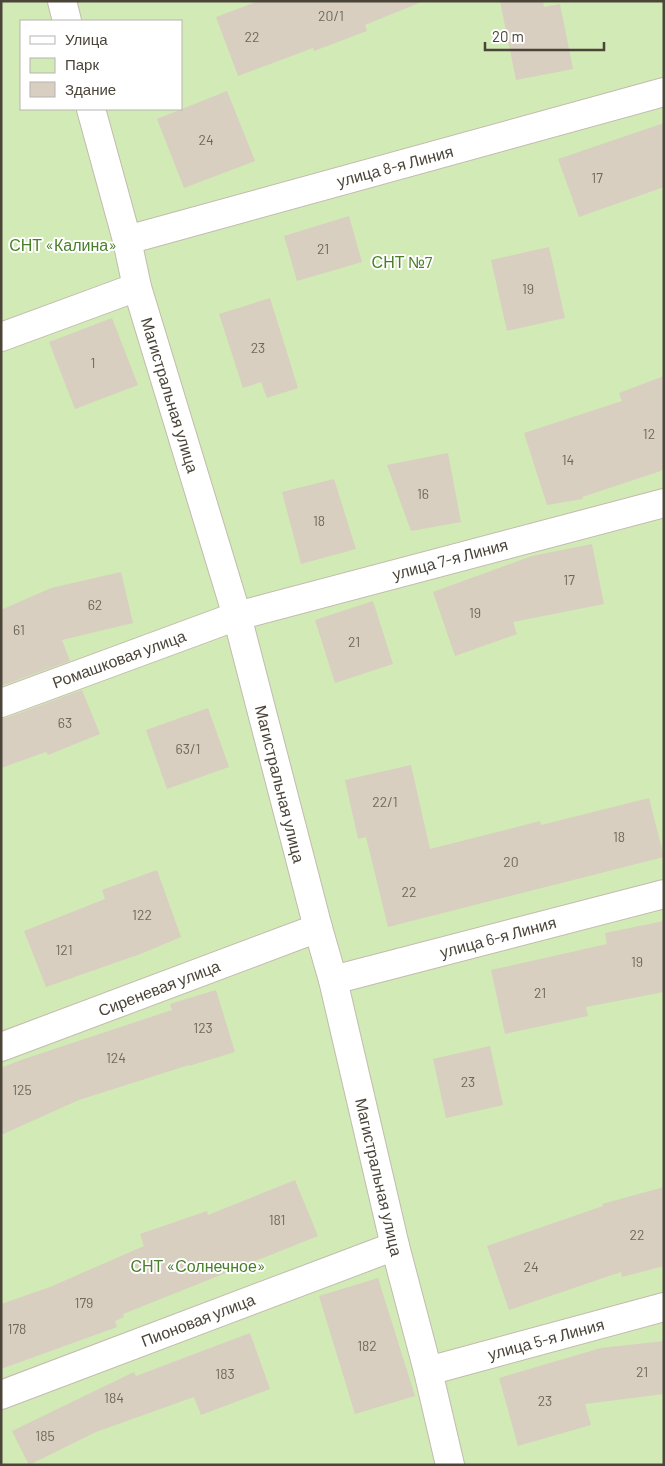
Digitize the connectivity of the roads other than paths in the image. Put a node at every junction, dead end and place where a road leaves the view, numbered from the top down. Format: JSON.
{"nodes":[{"id":1,"x":62,"y":1,"type":"edge"},
{"id":2,"x":68,"y":20,"type":"edge"},
{"id":3,"x":664,"y":92,"type":"edge"},
{"id":4,"x":91,"y":110,"type":"edge"},
{"id":5,"x":127,"y":240,"type":"junction"},
{"id":6,"x":137,"y":287,"type":"junction"},
{"id":7,"x":1,"y":337,"type":"edge"},
{"id":8,"x":664,"y":503,"type":"edge"},
{"id":9,"x":237,"y":616,"type":"junction"},
{"id":10,"x":1,"y":703,"type":"edge"},
{"id":11,"x":664,"y":894,"type":"edge"},
{"id":12,"x":318,"y":928,"type":"junction"},
{"id":13,"x":333,"y":980,"type":"junction"},
{"id":14,"x":1,"y":1047,"type":"edge"},
{"id":15,"x":395,"y":1246,"type":"junction"},
{"id":16,"x":664,"y":1307,"type":"edge"},
{"id":17,"x":428,"y":1371,"type":"junction"},
{"id":18,"x":1,"y":1395,"type":"edge"},
{"id":19,"x":450,"y":1465,"type":"edge"}],
"edges":[{"from":1,"to":2,"type":"street"},
{"from":3,"to":5,"type":"street","name":"улица 8-я Линия"},
{"from":4,"to":5,"type":"street","name":"Магистральная улица"},
{"from":5,"to":6,"type":"street","name":"Магистральная улица"},
{"from":6,"to":7,"type":"street"},
{"from":6,"to":9,"type":"street","name":"Магистральная улица"},
{"from":8,"to":9,"type":"street","name":"улица 7-я Линия"},
{"from":9,"to":10,"type":"street","name":"Ромашковая улица"},
{"from":9,"to":12,"type":"street","name":"Магистральная улица"},
{"from":11,"to":13,"type":"street","name":"улица 6-я Линия"},
{"from":12,"to":13,"type":"street","name":"Магистральная улица"},
{"from":12,"to":14,"type":"street","name":"Сиреневая улица"},
{"from":13,"to":15,"type":"street","name":"Магистральная улица"},
{"from":15,"to":17,"type":"street","name":"Магистральная улица"},
{"from":15,"to":18,"type":"street","name":"Пионовая улица"},
{"from":16,"to":17,"type":"street","name":"улица 5-я Линия"},
{"from":17,"to":19,"type":"street","name":"Магистральная улица"}]}
